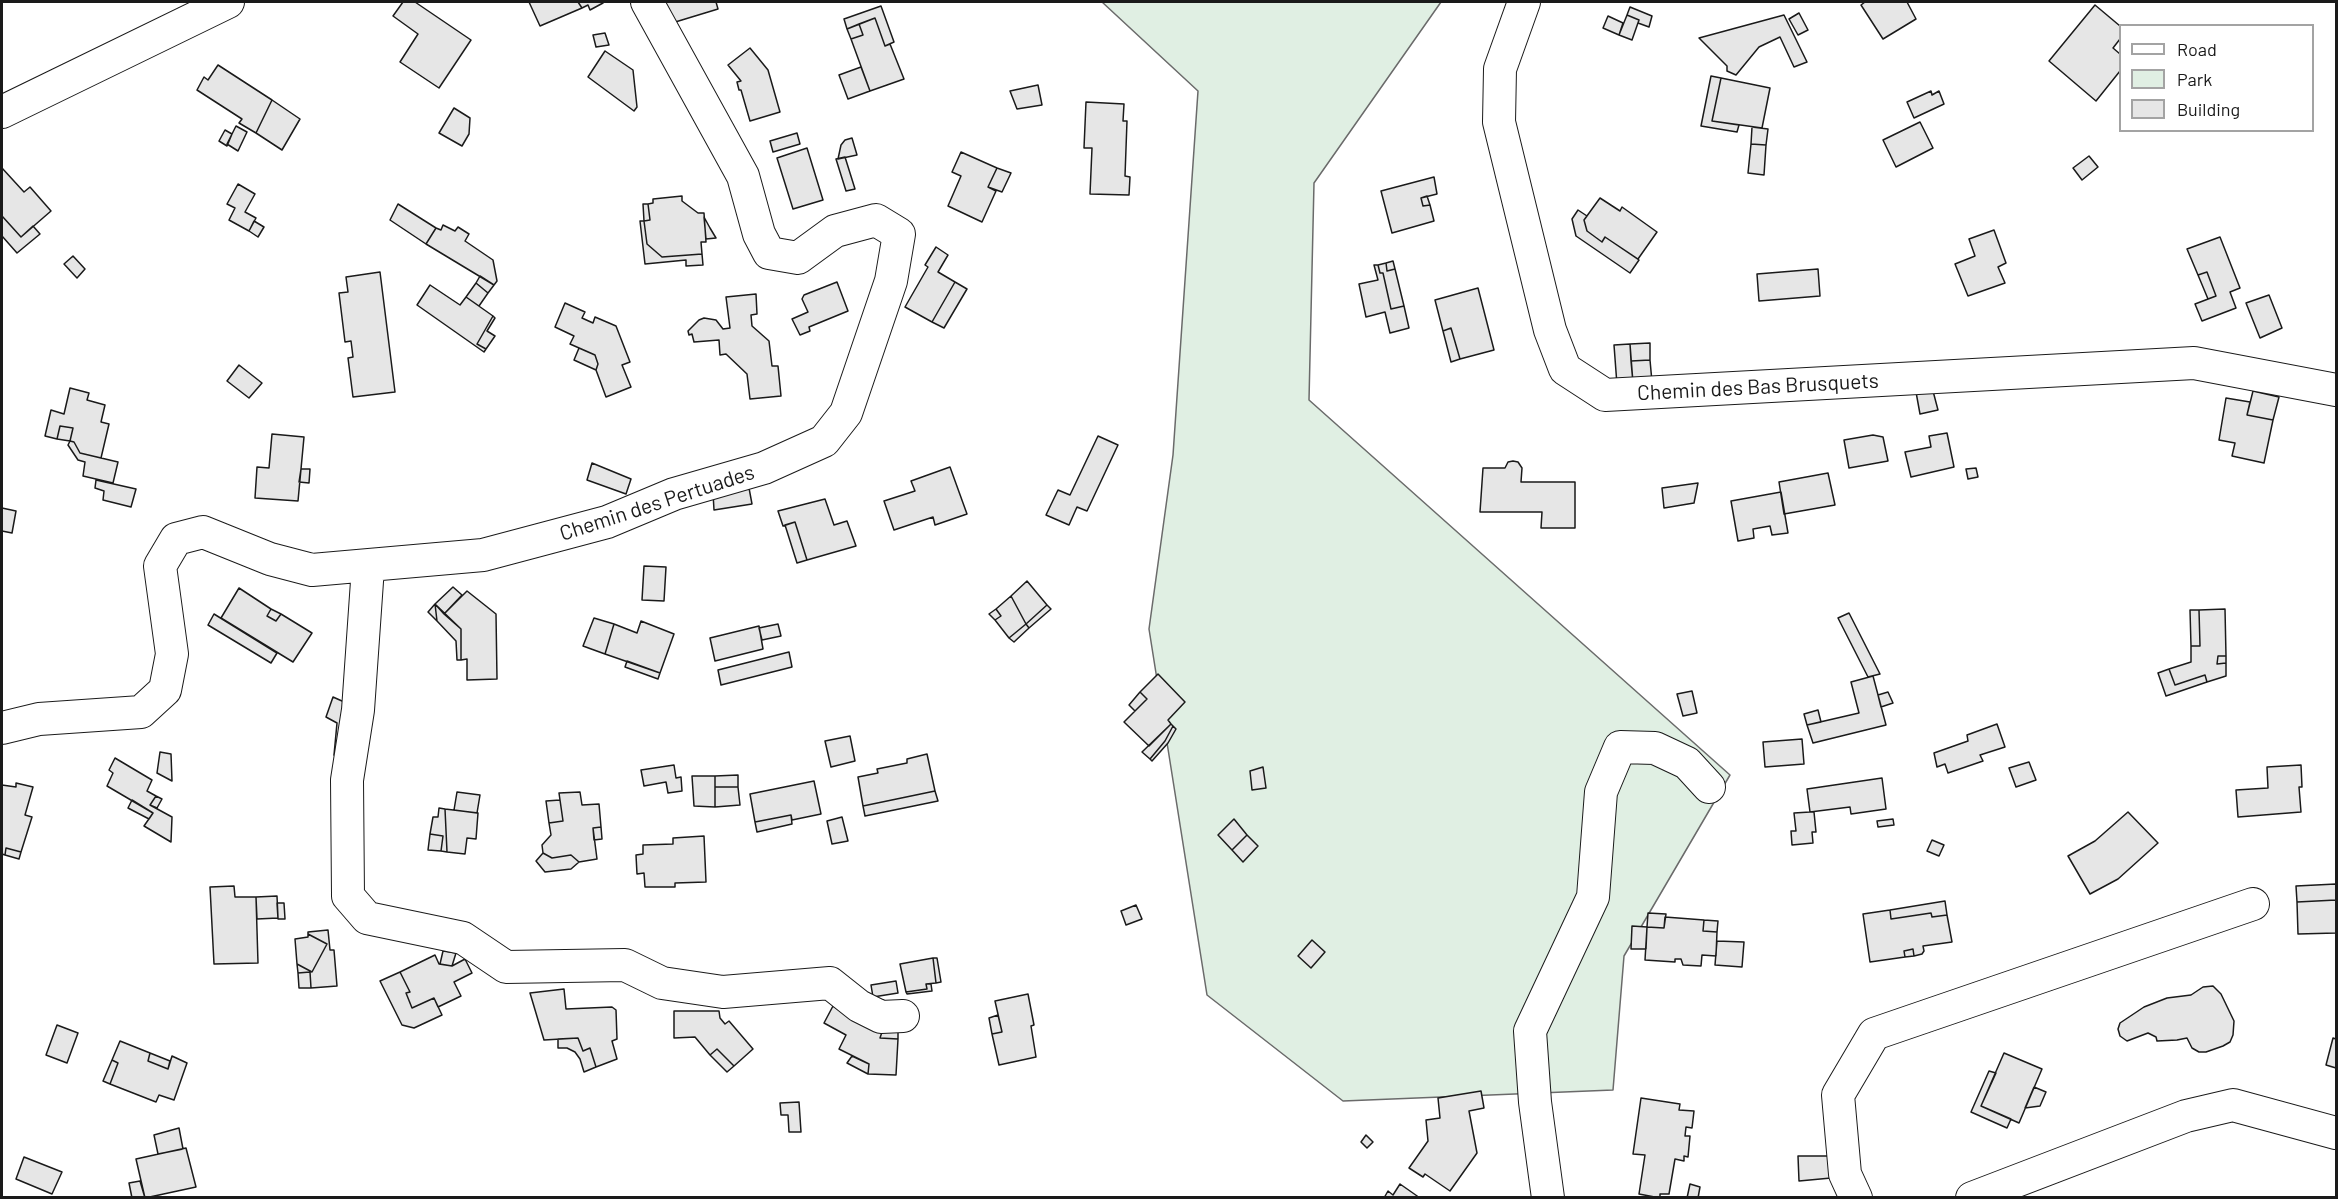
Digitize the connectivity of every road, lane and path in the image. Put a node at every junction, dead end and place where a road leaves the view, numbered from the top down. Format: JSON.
{"nodes":[{"id":1,"x":228,"y":2,"type":"edge"},
{"id":2,"x":647,"y":2,"type":"edge"},
{"id":3,"x":1524,"y":2,"type":"edge"},
{"id":4,"x":2,"y":112,"type":"edge"},
{"id":5,"x":2337,"y":390,"type":"edge"},
{"id":6,"x":368,"y":567,"type":"junction"},
{"id":7,"x":2,"y":728,"type":"edge"},
{"id":8,"x":1709,"y":787,"type":"dead end"},
{"id":9,"x":2253,"y":904,"type":"dead end"},
{"id":10,"x":903,"y":1017,"type":"dead end"},
{"id":11,"x":2337,"y":1133,"type":"edge"},
{"id":12,"x":1548,"y":1197,"type":"edge"},
{"id":13,"x":1856,"y":1197,"type":"edge"},
{"id":14,"x":1971,"y":1197,"type":"edge"}],
"edges":[{"from":1,"to":4,"type":"street"},
{"from":2,"to":6,"type":"street","name":"Chemin des Pertuades"},
{"from":3,"to":5,"type":"street","name":"Chemin des Bas Brusquets"},
{"from":6,"to":7,"type":"street","name":"Chemin des Pertuades"},
{"from":6,"to":10,"type":"street"},
{"from":8,"to":12,"type":"street"},
{"from":9,"to":13,"type":"street"},
{"from":11,"to":14,"type":"street"}]}
